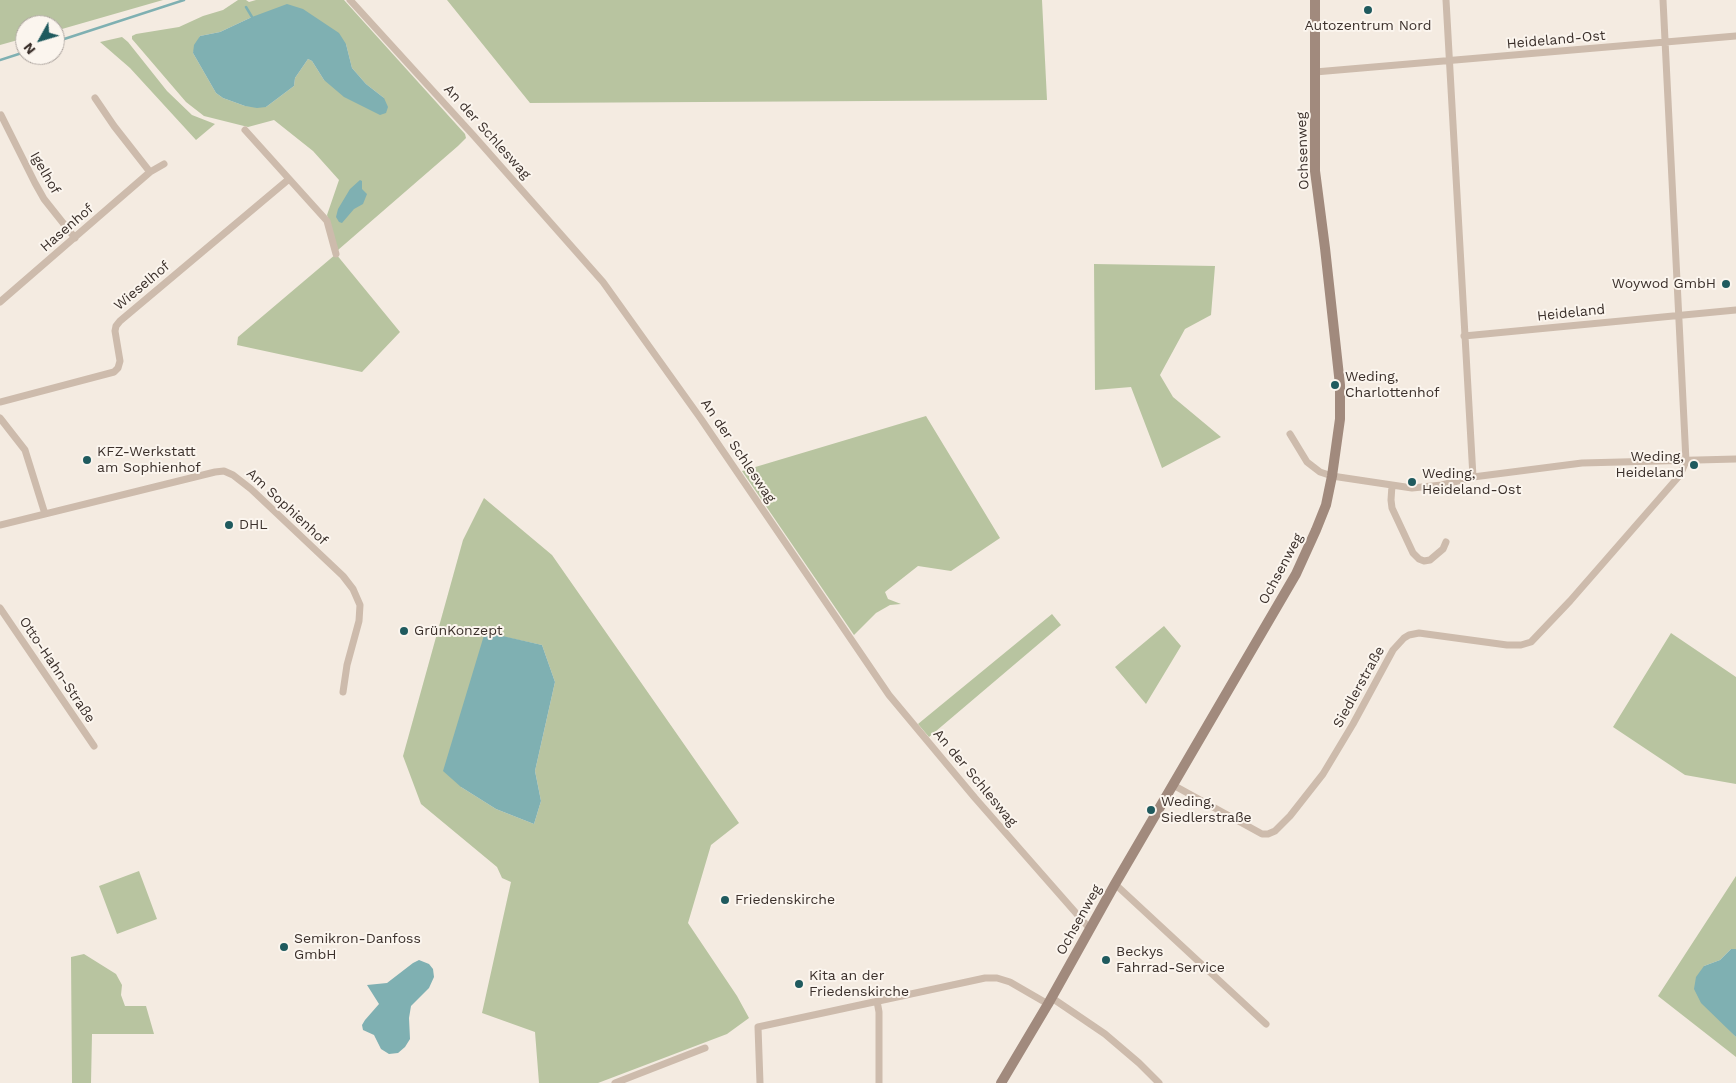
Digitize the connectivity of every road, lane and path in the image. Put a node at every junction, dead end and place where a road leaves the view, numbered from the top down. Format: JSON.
{"nodes":[{"id":1,"x":350,"y":0,"type":"edge"},
{"id":2,"x":1315,"y":0,"type":"edge"},
{"id":3,"x":1446,"y":0,"type":"edge"},
{"id":4,"x":1662,"y":0,"type":"edge"},
{"id":5,"x":1736,"y":36,"type":"edge"},
{"id":6,"x":1664,"y":43,"type":"junction"},
{"id":7,"x":1449,"y":62,"type":"junction"},
{"id":8,"x":1315,"y":72,"type":"junction"},
{"id":9,"x":95,"y":98,"type":"dead end"},
{"id":10,"x":2,"y":115,"type":"dead end"},
{"id":11,"x":245,"y":130,"type":"dead end"},
{"id":12,"x":164,"y":164,"type":"dead end"},
{"id":13,"x":150,"y":172,"type":"junction"},
{"id":14,"x":289,"y":179,"type":"junction"},
{"id":15,"x":75,"y":238,"type":"junction"},
{"id":16,"x":336,"y":254,"type":"dead end"},
{"id":17,"x":0,"y":302,"type":"edge"},
{"id":18,"x":1736,"y":310,"type":"edge"},
{"id":19,"x":1679,"y":315,"type":"junction"},
{"id":20,"x":1464,"y":336,"type":"junction"},
{"id":21,"x":0,"y":402,"type":"edge"},
{"id":22,"x":0,"y":418,"type":"edge"},
{"id":23,"x":1290,"y":434,"type":"dead end"},
{"id":24,"x":1736,"y":459,"type":"edge"},
{"id":25,"x":1686,"y":461,"type":"junction"},
{"id":26,"x":1332,"y":476,"type":"junction"},
{"id":27,"x":1473,"y":477,"type":"junction"},
{"id":28,"x":1392,"y":485,"type":"junction"},
{"id":29,"x":45,"y":514,"type":"junction"},
{"id":30,"x":0,"y":526,"type":"edge"},
{"id":31,"x":1446,"y":542,"type":"dead end"},
{"id":32,"x":0,"y":608,"type":"edge"},
{"id":33,"x":343,"y":692,"type":"dead end"},
{"id":34,"x":94,"y":746,"type":"dead end"},
{"id":35,"x":1173,"y":785,"type":"junction"},
{"id":36,"x":1115,"y":884,"type":"junction"},
{"id":37,"x":1090,"y":929,"type":"junction"},
{"id":38,"x":877,"y":1001,"type":"junction"},
{"id":39,"x":1050,"y":1001,"type":"junction"},
{"id":40,"x":1266,"y":1024,"type":"dead end"},
{"id":41,"x":705,"y":1048,"type":"dead end"},
{"id":42,"x":615,"y":1083,"type":"edge"},
{"id":43,"x":760,"y":1083,"type":"edge"},
{"id":44,"x":879,"y":1083,"type":"edge"},
{"id":45,"x":1002,"y":1083,"type":"edge"},
{"id":46,"x":1159,"y":1083,"type":"edge"}],
"edges":[{"from":1,"to":37,"type":"street","name":"An der Schleswag"},
{"from":2,"to":8,"type":"main road","name":"Ochsenweg"},
{"from":3,"to":7,"type":"street"},
{"from":4,"to":6,"type":"street"},
{"from":5,"to":6,"type":"street","name":"Heideland-Ost"},
{"from":6,"to":7,"type":"street","name":"Heideland-Ost"},
{"from":6,"to":19,"type":"street"},
{"from":7,"to":8,"type":"street","name":"Heideland-Ost"},
{"from":7,"to":20,"type":"street"},
{"from":8,"to":26,"type":"main road","name":"Ochsenweg"},
{"from":9,"to":13,"type":"street"},
{"from":10,"to":15,"type":"street","name":"Igelhof"},
{"from":11,"to":14,"type":"street"},
{"from":12,"to":13,"type":"street","name":"Hasenhof"},
{"from":13,"to":15,"type":"street","name":"Hasenhof"},
{"from":14,"to":16,"type":"street"},
{"from":14,"to":21,"type":"street","name":"Wieselhof"},
{"from":15,"to":17,"type":"street","name":"Hasenhof"},
{"from":18,"to":19,"type":"street","name":"Heideland"},
{"from":19,"to":20,"type":"street","name":"Heideland"},
{"from":19,"to":25,"type":"street"},
{"from":20,"to":27,"type":"street"},
{"from":22,"to":29,"type":"street"},
{"from":23,"to":26,"type":"street"},
{"from":24,"to":25,"type":"street"},
{"from":25,"to":27,"type":"street"},
{"from":25,"to":35,"type":"street","name":"Siedlerstraße"},
{"from":26,"to":28,"type":"street"},
{"from":26,"to":35,"type":"main road","name":"Ochsenweg"},
{"from":27,"to":28,"type":"street"},
{"from":28,"to":31,"type":"street"},
{"from":29,"to":30,"type":"street","name":"Am Sophienhof"},
{"from":29,"to":33,"type":"street","name":"Am Sophienhof"},
{"from":32,"to":34,"type":"street","name":"Otto-Hahn-Straße"},
{"from":35,"to":36,"type":"main road","name":"Ochsenweg"},
{"from":36,"to":37,"type":"main road","name":"Ochsenweg"},
{"from":36,"to":40,"type":"street"},
{"from":37,"to":39,"type":"main road","name":"Ochsenweg"},
{"from":38,"to":39,"type":"street"},
{"from":38,"to":43,"type":"street"},
{"from":38,"to":44,"type":"street"},
{"from":39,"to":45,"type":"main road","name":"Ochsenweg"},
{"from":39,"to":46,"type":"street"},
{"from":41,"to":42,"type":"street"}]}
